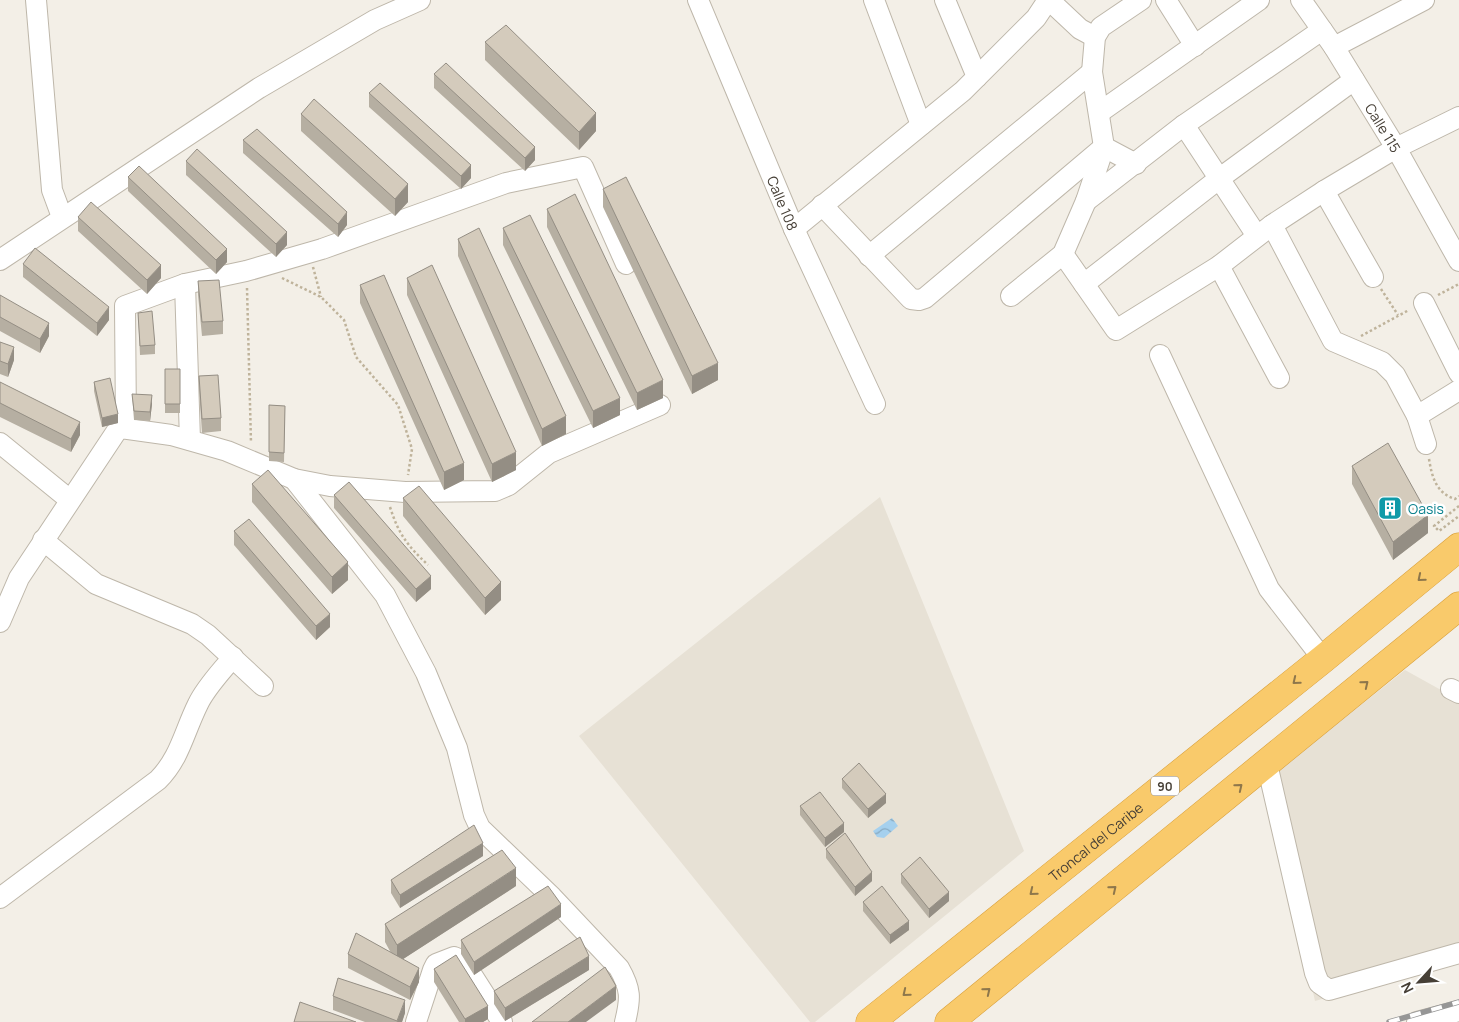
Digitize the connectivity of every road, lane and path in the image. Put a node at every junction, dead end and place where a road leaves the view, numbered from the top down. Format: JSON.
{"nodes":[{"id":1,"x":36,"y":0,"type":"edge"},
{"id":2,"x":420,"y":0,"type":"edge"},
{"id":3,"x":698,"y":0,"type":"edge"},
{"id":4,"x":874,"y":0,"type":"edge"},
{"id":5,"x":945,"y":0,"type":"edge"},
{"id":6,"x":1049,"y":0,"type":"edge"},
{"id":7,"x":1141,"y":0,"type":"edge"},
{"id":8,"x":1166,"y":0,"type":"edge"},
{"id":9,"x":1259,"y":0,"type":"edge"},
{"id":10,"x":1301,"y":0,"type":"edge"},
{"id":11,"x":1424,"y":0,"type":"edge"},
{"id":12,"x":1322,"y":30,"type":"junction"},
{"id":13,"x":1095,"y":37,"type":"junction"},
{"id":14,"x":1195,"y":46,"type":"junction"},
{"id":15,"x":1334,"y":47,"type":"junction"},
{"id":16,"x":1092,"y":72,"type":"junction"},
{"id":17,"x":977,"y":77,"type":"junction"},
{"id":18,"x":1354,"y":80,"type":"junction"},
{"id":19,"x":1100,"y":112,"type":"junction"},
{"id":20,"x":1459,"y":117,"type":"edge"},
{"id":21,"x":921,"y":125,"type":"junction"},
{"id":22,"x":1184,"y":125,"type":"junction"},
{"id":23,"x":1104,"y":147,"type":"junction"},
{"id":24,"x":1396,"y":148,"type":"junction"},
{"id":25,"x":1136,"y":164,"type":"junction"},
{"id":26,"x":1220,"y":178,"type":"junction"},
{"id":27,"x":1324,"y":191,"type":"junction"},
{"id":28,"x":1086,"y":201,"type":"junction"},
{"id":29,"x":822,"y":205,"type":"junction"},
{"id":30,"x":62,"y":217,"type":"junction"},
{"id":31,"x":794,"y":229,"type":"junction"},
{"id":32,"x":1265,"y":231,"type":"junction"},
{"id":33,"x":322,"y":249,"type":"junction"},
{"id":34,"x":1063,"y":254,"type":"junction"},
{"id":35,"x":869,"y":256,"type":"junction"},
{"id":36,"x":1458,"y":257,"type":"edge"},
{"id":37,"x":0,"y":260,"type":"edge"},
{"id":38,"x":626,"y":264,"type":"dead end"},
{"id":39,"x":1219,"y":266,"type":"junction"},
{"id":40,"x":253,"y":269,"type":"junction"},
{"id":41,"x":1373,"y":277,"type":"joint"},
{"id":42,"x":185,"y":284,"type":"junction"},
{"id":43,"x":1084,"y":284,"type":"junction"},
{"id":44,"x":1459,"y":284,"type":"edge"},
{"id":45,"x":1011,"y":296,"type":"dead end"},
{"id":46,"x":321,"y":297,"type":"junction"},
{"id":47,"x":1424,"y":303,"type":"junction"},
{"id":48,"x":1398,"y":315,"type":"junction"},
{"id":49,"x":1343,"y":345,"type":"junction"},
{"id":50,"x":1160,"y":355,"type":"dead end"},
{"id":51,"x":1459,"y":373,"type":"edge"},
{"id":52,"x":1279,"y":378,"type":"dead end"},
{"id":53,"x":1459,"y":390,"type":"edge"},
{"id":54,"x":876,"y":404,"type":"dead end"},
{"id":55,"x":660,"y":405,"type":"dead end"},
{"id":56,"x":1417,"y":416,"type":"junction"},
{"id":57,"x":126,"y":427,"type":"junction"},
{"id":58,"x":190,"y":440,"type":"junction"},
{"id":59,"x":0,"y":443,"type":"edge"},
{"id":60,"x":1426,"y":444,"type":"joint"},
{"id":61,"x":260,"y":464,"type":"junction"},
{"id":62,"x":294,"y":479,"type":"junction"},
{"id":63,"x":396,"y":491,"type":"junction"},
{"id":64,"x":1459,"y":496,"type":"edge"},
{"id":65,"x":70,"y":500,"type":"junction"},
{"id":66,"x":1459,"y":506,"type":"edge"},
{"id":67,"x":1459,"y":516,"type":"edge"},
{"id":68,"x":43,"y":540,"type":"junction"},
{"id":69,"x":1459,"y":547,"type":"edge"},
{"id":70,"x":428,"y":565,"type":"dead end"},
{"id":71,"x":1459,"y":606,"type":"edge"},
{"id":72,"x":0,"y":622,"type":"edge"},
{"id":73,"x":233,"y":657,"type":"junction"},
{"id":74,"x":1323,"y":659,"type":"junction"},
{"id":75,"x":263,"y":686,"type":"dead end"},
{"id":76,"x":1267,"y":764,"type":"junction"},
{"id":77,"x":0,"y":898,"type":"edge"},
{"id":78,"x":1459,"y":954,"type":"edge"},
{"id":79,"x":1459,"y":1011,"type":"edge"},
{"id":80,"x":421,"y":1021,"type":"edge"},
{"id":81,"x":502,"y":1022,"type":"edge"},
{"id":82,"x":625,"y":1022,"type":"edge"},
{"id":83,"x":870,"y":1022,"type":"edge"},
{"id":84,"x":949,"y":1022,"type":"edge"},
{"id":85,"x":1417,"y":1022,"type":"edge"}],
"edges":[{"from":1,"to":30,"type":"street"},
{"from":2,"to":30,"type":"street"},
{"from":3,"to":31,"type":"street","name":"Calle 108"},
{"from":4,"to":21,"type":"street"},
{"from":5,"to":17,"type":"street"},
{"from":6,"to":13,"type":"street"},
{"from":6,"to":17,"type":"street"},
{"from":7,"to":13,"type":"street"},
{"from":8,"to":14,"type":"street"},
{"from":9,"to":14,"type":"street"},
{"from":10,"to":12,"type":"street","name":"Calle 115"},
{"from":11,"to":15,"type":"street"},
{"from":12,"to":15,"type":"street","name":"Calle 115"},
{"from":12,"to":22,"type":"street"},
{"from":13,"to":16,"type":"street"},
{"from":14,"to":19,"type":"street"},
{"from":15,"to":18,"type":"street","name":"Calle 115"},
{"from":16,"to":19,"type":"street"},
{"from":16,"to":35,"type":"street"},
{"from":17,"to":21,"type":"street"},
{"from":18,"to":24,"type":"street","name":"Calle 115"},
{"from":18,"to":26,"type":"street"},
{"from":19,"to":23,"type":"street"},
{"from":20,"to":24,"type":"street"},
{"from":21,"to":29,"type":"street"},
{"from":22,"to":25,"type":"street"},
{"from":22,"to":26,"type":"street"},
{"from":23,"to":25,"type":"street"},
{"from":23,"to":28,"type":"street"},
{"from":23,"to":35,"type":"street"},
{"from":24,"to":27,"type":"street"},
{"from":24,"to":36,"type":"street","name":"Calle 115"},
{"from":25,"to":28,"type":"street"},
{"from":26,"to":32,"type":"street"},
{"from":26,"to":43,"type":"street"},
{"from":27,"to":32,"type":"street"},
{"from":27,"to":41,"type":"street"},
{"from":28,"to":34,"type":"street"},
{"from":29,"to":31,"type":"street"},
{"from":29,"to":35,"type":"street"},
{"from":30,"to":37,"type":"street"},
{"from":31,"to":54,"type":"street","name":"Calle 108"},
{"from":32,"to":39,"type":"street"},
{"from":32,"to":49,"type":"street"},
{"from":33,"to":38,"type":"street"},
{"from":33,"to":40,"type":"street"},
{"from":33,"to":46,"type":"path"},
{"from":34,"to":43,"type":"street"},
{"from":34,"to":45,"type":"street"},
{"from":39,"to":43,"type":"street"},
{"from":39,"to":52,"type":"street"},
{"from":40,"to":42,"type":"street"},
{"from":40,"to":46,"type":"path"},
{"from":40,"to":61,"type":"path"},
{"from":41,"to":48,"type":"path"},
{"from":42,"to":57,"type":"street"},
{"from":42,"to":58,"type":"street"},
{"from":44,"to":47,"type":"path"},
{"from":46,"to":63,"type":"path"},
{"from":47,"to":48,"type":"path"},
{"from":47,"to":51,"type":"street"},
{"from":48,"to":49,"type":"path"},
{"from":49,"to":56,"type":"street"},
{"from":50,"to":74,"type":"street"},
{"from":53,"to":56,"type":"street"},
{"from":55,"to":63,"type":"street"},
{"from":56,"to":60,"type":"street"},
{"from":57,"to":58,"type":"street"},
{"from":57,"to":65,"type":"street"},
{"from":58,"to":61,"type":"street"},
{"from":59,"to":65,"type":"street"},
{"from":60,"to":64,"type":"path"},
{"from":61,"to":62,"type":"street"},
{"from":62,"to":63,"type":"street"},
{"from":62,"to":82,"type":"street"},
{"from":63,"to":70,"type":"path"},
{"from":65,"to":68,"type":"street"},
{"from":66,"to":67,"type":"path"},
{"from":68,"to":72,"type":"street"},
{"from":68,"to":73,"type":"street"},
{"from":69,"to":74,"type":"highway","name":"Troncal del Caribe","number":"90","one_way":true},
{"from":76,"to":71,"type":"highway","one_way":true},
{"from":73,"to":75,"type":"street"},
{"from":73,"to":77,"type":"street"},
{"from":74,"to":83,"type":"highway","name":"Troncal del Caribe","number":"90","one_way":true},
{"from":76,"to":78,"type":"street"},
{"from":84,"to":76,"type":"highway","one_way":true},
{"from":79,"to":85,"type":"street"},
{"from":80,"to":81,"type":"street"}]}
